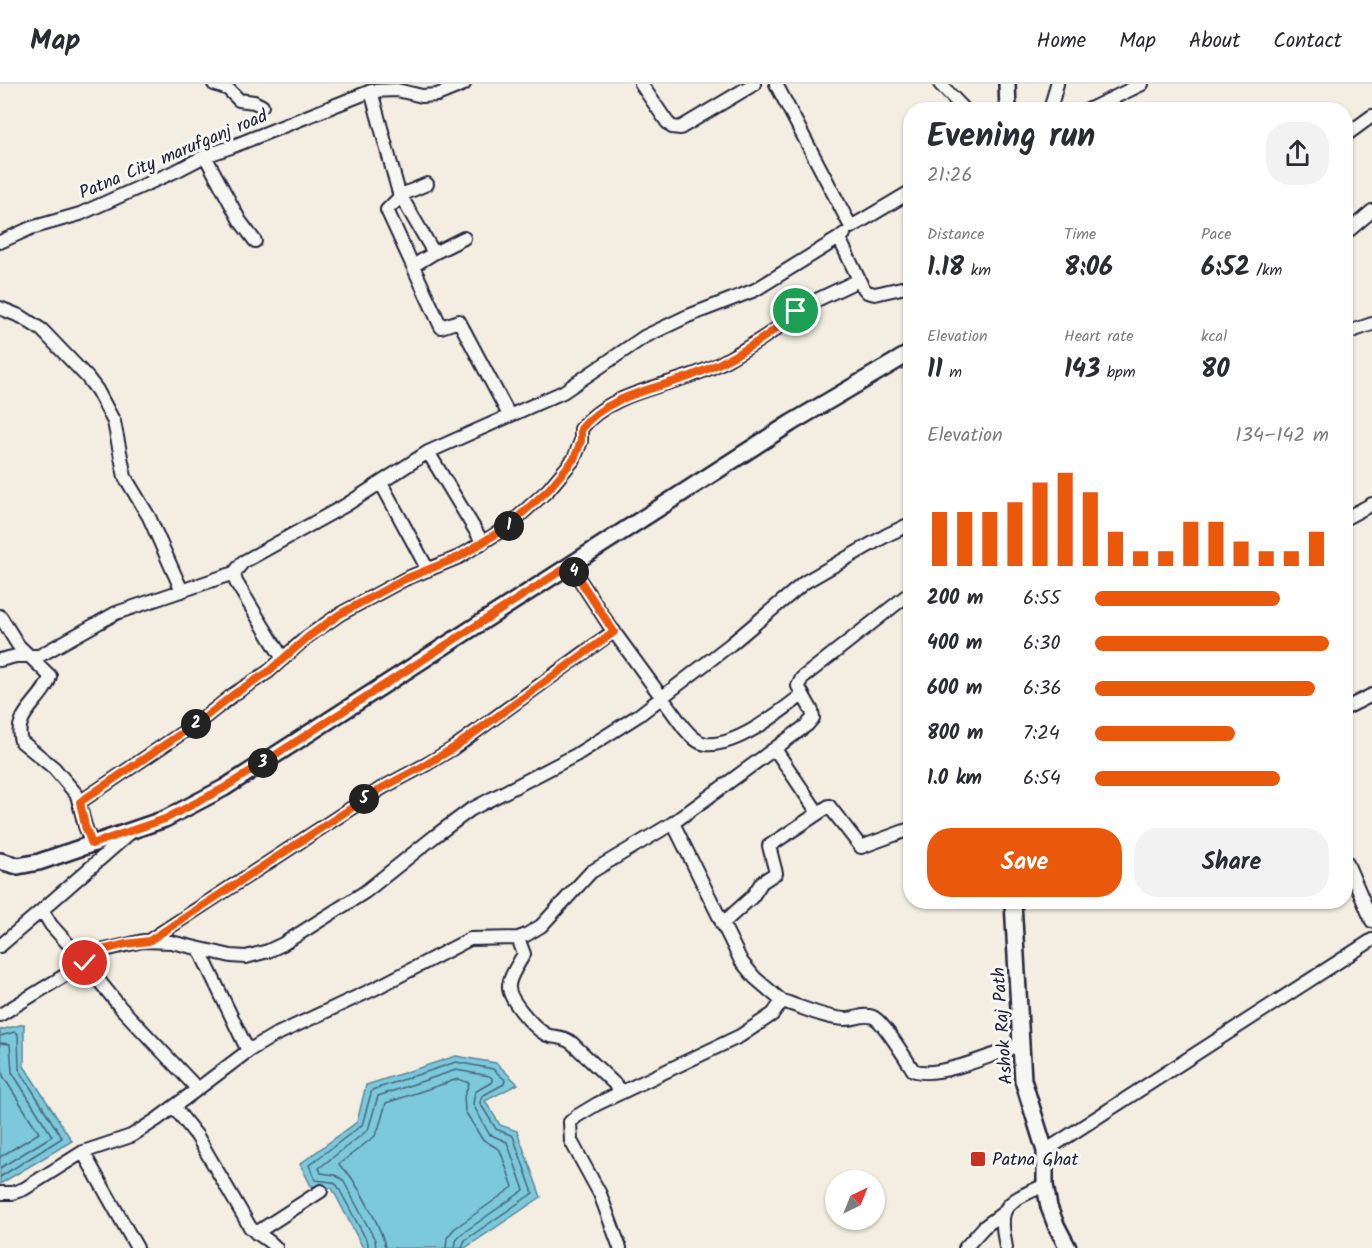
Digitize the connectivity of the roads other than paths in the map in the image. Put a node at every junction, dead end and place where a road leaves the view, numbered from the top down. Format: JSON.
{"nodes":[{"id":1,"x":214,"y":84,"type":"edge"},
{"id":2,"x":464,"y":84,"type":"edge"},
{"id":3,"x":642,"y":84,"type":"edge"},
{"id":4,"x":754,"y":84,"type":"edge"},
{"id":5,"x":776,"y":84,"type":"edge"},
{"id":6,"x":940,"y":84,"type":"edge"},
{"id":7,"x":1006,"y":84,"type":"edge"},
{"id":8,"x":1057,"y":84,"type":"edge"},
{"id":9,"x":1142,"y":84,"type":"edge"},
{"id":10,"x":371,"y":91,"type":"junction"},
{"id":11,"x":957,"y":102,"type":"edge"},
{"id":12,"x":1007,"y":102,"type":"edge"},
{"id":13,"x":1052,"y":102,"type":"edge"},
{"id":14,"x":1105,"y":102,"type":"edge"},
{"id":15,"x":262,"y":106,"type":"dead end"},
{"id":16,"x":1372,"y":116,"type":"edge"},
{"id":17,"x":1353,"y":130,"type":"edge"},
{"id":18,"x":205,"y":156,"type":"junction"},
{"id":19,"x":427,"y":184,"type":"dead end"},
{"id":20,"x":400,"y":194,"type":"junction"},
{"id":21,"x":903,"y":196,"type":"edge"},
{"id":22,"x":1372,"y":211,"type":"edge"},
{"id":23,"x":851,"y":227,"type":"junction"},
{"id":24,"x":1353,"y":227,"type":"edge"},
{"id":25,"x":464,"y":238,"type":"dead end"},
{"id":26,"x":838,"y":238,"type":"junction"},
{"id":27,"x":255,"y":241,"type":"dead end"},
{"id":28,"x":0,"y":242,"type":"edge"},
{"id":29,"x":434,"y":254,"type":"junction"},
{"id":30,"x":413,"y":266,"type":"junction"},
{"id":31,"x":859,"y":280,"type":"junction"},
{"id":32,"x":903,"y":288,"type":"edge"},
{"id":33,"x":0,"y":308,"type":"edge"},
{"id":34,"x":1372,"y":324,"type":"edge"},
{"id":35,"x":1353,"y":331,"type":"edge"},
{"id":36,"x":903,"y":357,"type":"edge"},
{"id":37,"x":509,"y":414,"type":"junction"},
{"id":38,"x":428,"y":452,"type":"junction"},
{"id":39,"x":381,"y":483,"type":"junction"},
{"id":40,"x":1372,"y":504,"type":"edge"},
{"id":41,"x":1353,"y":514,"type":"edge"},
{"id":42,"x":903,"y":527,"type":"edge"},
{"id":43,"x":483,"y":543,"type":"junction"},
{"id":44,"x":570,"y":565,"type":"junction"},
{"id":45,"x":428,"y":570,"type":"junction"},
{"id":46,"x":234,"y":573,"type":"junction"},
{"id":47,"x":182,"y":591,"type":"junction"},
{"id":48,"x":903,"y":599,"type":"edge"},
{"id":49,"x":0,"y":616,"type":"edge"},
{"id":50,"x":614,"y":632,"type":"junction"},
{"id":51,"x":29,"y":657,"type":"junction"},
{"id":52,"x":283,"y":658,"type":"junction"},
{"id":53,"x":0,"y":660,"type":"edge"},
{"id":54,"x":802,"y":695,"type":"junction"},
{"id":55,"x":1372,"y":695,"type":"edge"},
{"id":56,"x":662,"y":697,"type":"junction"},
{"id":57,"x":1353,"y":704,"type":"edge"},
{"id":58,"x":775,"y":749,"type":"junction"},
{"id":59,"x":80,"y":802,"type":"junction"},
{"id":60,"x":818,"y":813,"type":"junction"},
{"id":61,"x":674,"y":823,"type":"junction"},
{"id":62,"x":134,"y":829,"type":"junction"},
{"id":63,"x":903,"y":832,"type":"edge"},
{"id":64,"x":92,"y":844,"type":"junction"},
{"id":65,"x":0,"y":861,"type":"edge"},
{"id":66,"x":1353,"y":877,"type":"edge"},
{"id":67,"x":1013,"y":909,"type":"edge"},
{"id":68,"x":42,"y":910,"type":"junction"},
{"id":69,"x":1372,"y":921,"type":"edge"},
{"id":70,"x":722,"y":924,"type":"junction"},
{"id":71,"x":518,"y":938,"type":"junction"},
{"id":72,"x":1372,"y":940,"type":"edge"},
{"id":73,"x":149,"y":941,"type":"junction"},
{"id":74,"x":0,"y":946,"type":"edge"},
{"id":75,"x":199,"y":949,"type":"junction"},
{"id":76,"x":82,"y":959,"type":"junction"},
{"id":77,"x":782,"y":1001,"type":"junction"},
{"id":78,"x":0,"y":1015,"type":"edge"},
{"id":79,"x":1022,"y":1044,"type":"junction"},
{"id":80,"x":248,"y":1051,"type":"junction"},
{"id":81,"x":199,"y":1088,"type":"junction"},
{"id":82,"x":623,"y":1092,"type":"junction"},
{"id":83,"x":174,"y":1107,"type":"junction"},
{"id":84,"x":1045,"y":1151,"type":"junction"},
{"id":85,"x":82,"y":1152,"type":"junction"},
{"id":86,"x":1046,"y":1185,"type":"junction"},
{"id":87,"x":321,"y":1191,"type":"dead end"},
{"id":88,"x":1,"y":1195,"type":"edge"},
{"id":89,"x":1003,"y":1213,"type":"junction"},
{"id":90,"x":256,"y":1233,"type":"junction"},
{"id":91,"x":136,"y":1248,"type":"edge"},
{"id":92,"x":276,"y":1248,"type":"edge"},
{"id":93,"x":620,"y":1248,"type":"edge"},
{"id":94,"x":966,"y":1248,"type":"edge"},
{"id":95,"x":1006,"y":1248,"type":"edge"},
{"id":96,"x":1068,"y":1248,"type":"edge"}],
"edges":[{"from":1,"to":15,"type":"street"},
{"from":2,"to":10,"type":"street","name":"Patna City marufganj road"},
{"from":3,"to":4,"type":"street"},
{"from":5,"to":23,"type":"street"},
{"from":6,"to":11,"type":"street"},
{"from":7,"to":12,"type":"main road"},
{"from":8,"to":13,"type":"street"},
{"from":9,"to":14,"type":"street"},
{"from":10,"to":18,"type":"street","name":"Patna City marufganj road"},
{"from":10,"to":20,"type":"street"},
{"from":16,"to":17,"type":"street"},
{"from":18,"to":27,"type":"street"},
{"from":18,"to":28,"type":"street","name":"Patna City marufganj road"},
{"from":19,"to":20,"type":"street"},
{"from":20,"to":29,"type":"street"},
{"from":20,"to":30,"type":"street"},
{"from":21,"to":23,"type":"street"},
{"from":22,"to":24,"type":"street"},
{"from":23,"to":26,"type":"street"},
{"from":25,"to":29,"type":"street"},
{"from":26,"to":31,"type":"street"},
{"from":26,"to":37,"type":"street"},
{"from":29,"to":30,"type":"street"},
{"from":30,"to":37,"type":"street"},
{"from":31,"to":32,"type":"street"},
{"from":31,"to":43,"type":"street"},
{"from":33,"to":47,"type":"street"},
{"from":34,"to":35,"type":"street"},
{"from":36,"to":44,"type":"main road"},
{"from":37,"to":38,"type":"street"},
{"from":38,"to":39,"type":"street"},
{"from":38,"to":43,"type":"street"},
{"from":39,"to":45,"type":"street"},
{"from":39,"to":46,"type":"street"},
{"from":40,"to":41,"type":"street"},
{"from":42,"to":56,"type":"street"},
{"from":43,"to":45,"type":"street"},
{"from":44,"to":50,"type":"street"},
{"from":44,"to":62,"type":"main road"},
{"from":45,"to":52,"type":"street"},
{"from":46,"to":47,"type":"street"},
{"from":46,"to":52,"type":"street"},
{"from":47,"to":51,"type":"street"},
{"from":48,"to":54,"type":"street"},
{"from":49,"to":51,"type":"street"},
{"from":50,"to":56,"type":"street"},
{"from":50,"to":73,"type":"street"},
{"from":51,"to":53,"type":"street"},
{"from":51,"to":59,"type":"street"},
{"from":52,"to":59,"type":"street"},
{"from":54,"to":56,"type":"street"},
{"from":54,"to":58,"type":"street"},
{"from":55,"to":57,"type":"street"},
{"from":56,"to":75,"type":"street"},
{"from":58,"to":60,"type":"street"},
{"from":58,"to":61,"type":"street"},
{"from":59,"to":64,"type":"street"},
{"from":60,"to":63,"type":"street"},
{"from":60,"to":70,"type":"street"},
{"from":61,"to":70,"type":"street"},
{"from":61,"to":71,"type":"street"},
{"from":62,"to":64,"type":"main road"},
{"from":62,"to":68,"type":"street"},
{"from":64,"to":65,"type":"main road"},
{"from":66,"to":69,"type":"street"},
{"from":67,"to":79,"type":"main road","name":"Ashok Raj Path"},
{"from":68,"to":74,"type":"street"},
{"from":68,"to":76,"type":"street"},
{"from":70,"to":77,"type":"street"},
{"from":71,"to":80,"type":"street"},
{"from":71,"to":82,"type":"street"},
{"from":72,"to":84,"type":"street"},
{"from":73,"to":75,"type":"street"},
{"from":73,"to":76,"type":"street"},
{"from":75,"to":80,"type":"street"},
{"from":76,"to":78,"type":"street"},
{"from":76,"to":81,"type":"street"},
{"from":77,"to":79,"type":"street"},
{"from":77,"to":82,"type":"street"},
{"from":79,"to":84,"type":"main road","name":"Ashok Raj Path"},
{"from":80,"to":81,"type":"street"},
{"from":81,"to":83,"type":"street"},
{"from":82,"to":93,"type":"street"},
{"from":83,"to":85,"type":"street"},
{"from":83,"to":90,"type":"street"},
{"from":84,"to":86,"type":"main road","name":"Ashok Raj Path"},
{"from":85,"to":88,"type":"street"},
{"from":85,"to":91,"type":"street"},
{"from":86,"to":89,"type":"street"},
{"from":86,"to":96,"type":"main road","name":"Ashok Raj Path"},
{"from":87,"to":90,"type":"street"},
{"from":89,"to":94,"type":"street"},
{"from":89,"to":95,"type":"street"},
{"from":90,"to":92,"type":"street"}]}
